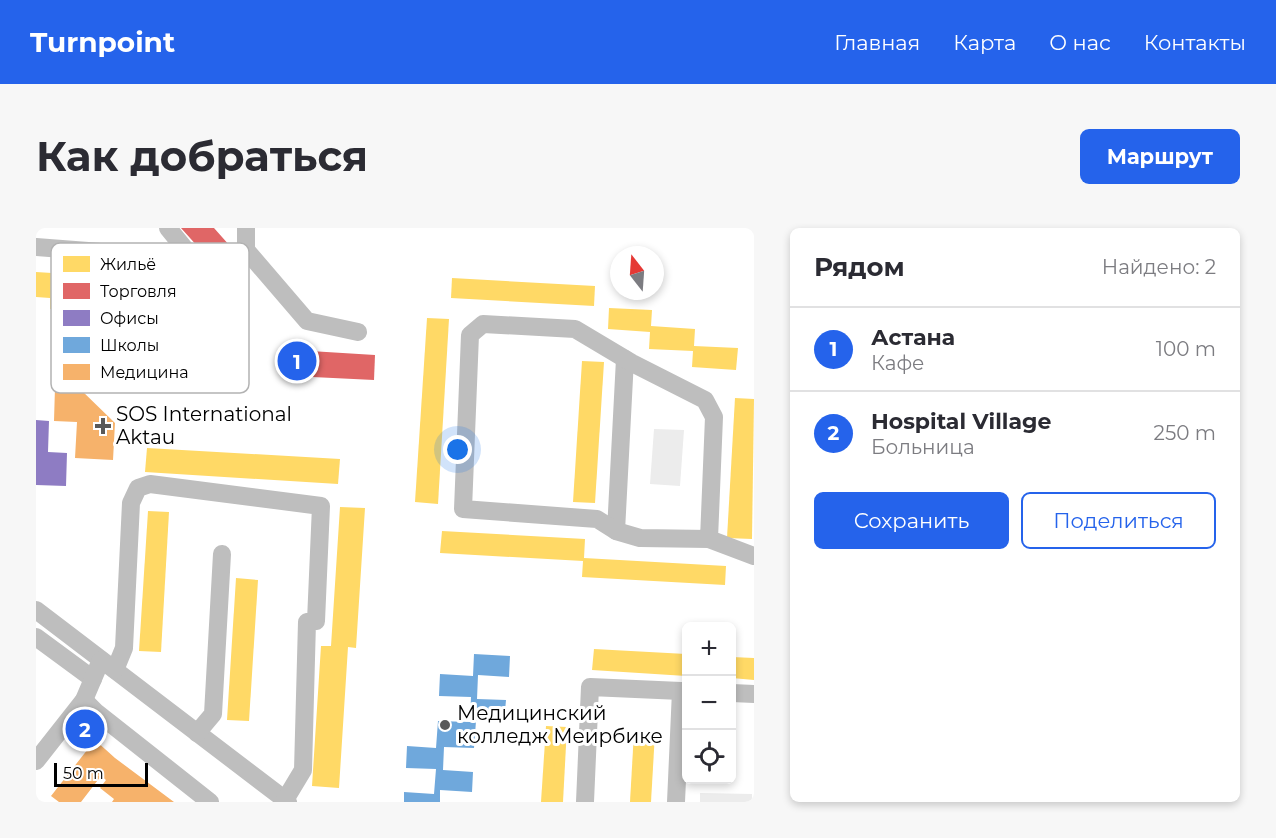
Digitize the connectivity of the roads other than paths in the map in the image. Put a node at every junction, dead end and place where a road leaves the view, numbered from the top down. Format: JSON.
{"nodes":[{"id":1,"x":168,"y":228,"type":"edge"},
{"id":2,"x":180,"y":243,"type":"edge"},
{"id":3,"x":36,"y":247,"type":"edge"},
{"id":4,"x":51,"y":248,"type":"edge"},
{"id":5,"x":249,"y":253,"type":"edge"},
{"id":6,"x":358,"y":332,"type":"dead end"},
{"id":7,"x":626,"y":359,"type":"junction"},
{"id":8,"x":616,"y":531,"type":"junction"},
{"id":9,"x":710,"y":539,"type":"junction"},
{"id":10,"x":222,"y":555,"type":"dead end"},
{"id":11,"x":754,"y":556,"type":"edge"},
{"id":12,"x":36,"y":610,"type":"edge"},
{"id":13,"x":36,"y":637,"type":"edge"},
{"id":14,"x":108,"y":665,"type":"junction"},
{"id":15,"x":93,"y":679,"type":"junction"},
{"id":16,"x":682,"y":692,"type":"edge"},
{"id":17,"x":736,"y":693,"type":"edge"},
{"id":18,"x":754,"y":694,"type":"edge"},
{"id":19,"x":84,"y":700,"type":"junction"},
{"id":20,"x":682,"y":720,"type":"edge"},
{"id":21,"x":197,"y":733,"type":"junction"},
{"id":22,"x":36,"y":761,"type":"edge"},
{"id":23,"x":287,"y":801,"type":"edge"},
{"id":24,"x":210,"y":802,"type":"edge"},
{"id":25,"x":585,"y":802,"type":"edge"},
{"id":26,"x":676,"y":802,"type":"edge"}],
"edges":[{"from":1,"to":2,"type":"street"},
{"from":3,"to":4,"type":"street"},
{"from":5,"to":6,"type":"street"},
{"from":7,"to":8,"type":"street"},
{"from":7,"to":8,"type":"street"},
{"from":7,"to":9,"type":"street"},
{"from":8,"to":9,"type":"street"},
{"from":9,"to":11,"type":"street"},
{"from":10,"to":21,"type":"street"},
{"from":12,"to":14,"type":"street"},
{"from":13,"to":15,"type":"street"},
{"from":14,"to":15,"type":"street"},
{"from":14,"to":21,"type":"street"},
{"from":14,"to":23,"type":"street"},
{"from":15,"to":19,"type":"street"},
{"from":16,"to":25,"type":"street"},
{"from":17,"to":18,"type":"street"},
{"from":19,"to":22,"type":"street"},
{"from":19,"to":24,"type":"street"},
{"from":20,"to":26,"type":"street"},
{"from":21,"to":23,"type":"street"}]}
